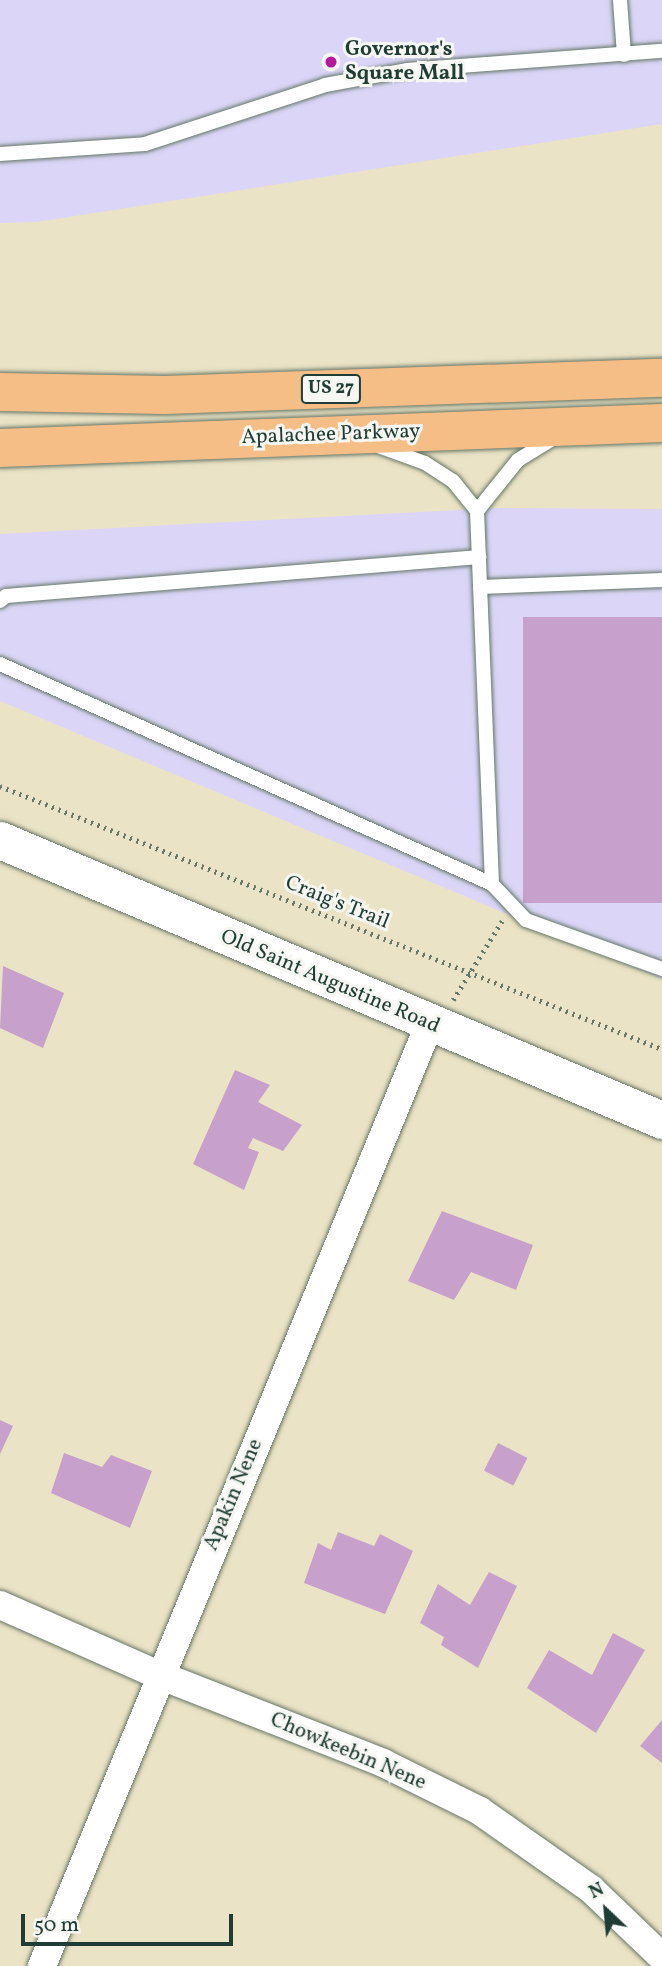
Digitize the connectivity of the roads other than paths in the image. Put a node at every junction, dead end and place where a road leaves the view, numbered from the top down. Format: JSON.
{"nodes":[{"id":1,"x":620,"y":0,"type":"edge"},
{"id":2,"x":662,"y":51,"type":"edge"},
{"id":3,"x":624,"y":55,"type":"junction"},
{"id":4,"x":0,"y":155,"type":"edge"},
{"id":5,"x":662,"y":378,"type":"edge"},
{"id":6,"x":0,"y":392,"type":"edge"},
{"id":7,"x":662,"y":423,"type":"edge"},
{"id":8,"x":573,"y":427,"type":"junction"},
{"id":9,"x":346,"y":434,"type":"junction"},
{"id":10,"x":0,"y":448,"type":"edge"},
{"id":11,"x":477,"y":511,"type":"junction"},
{"id":12,"x":479,"y":557,"type":"junction"},
{"id":13,"x":662,"y":580,"type":"edge"},
{"id":14,"x":480,"y":587,"type":"junction"},
{"id":15,"x":0,"y":601,"type":"edge"},
{"id":16,"x":0,"y":664,"type":"edge"},
{"id":17,"x":0,"y":839,"type":"edge"},
{"id":18,"x":492,"y":884,"type":"junction"},
{"id":19,"x":662,"y":969,"type":"edge"},
{"id":20,"x":434,"y":1027,"type":"junction"},
{"id":21,"x":662,"y":1121,"type":"edge"},
{"id":22,"x":0,"y":1605,"type":"edge"},
{"id":23,"x":159,"y":1675,"type":"junction"},
{"id":24,"x":662,"y":1957,"type":"edge"},
{"id":25,"x":41,"y":1966,"type":"edge"}],
"edges":[{"from":1,"to":3,"type":"lane"},
{"from":2,"to":3,"type":"lane"},
{"from":3,"to":4,"type":"lane"},
{"from":5,"to":6,"type":"main road","number":"US 27"},
{"from":7,"to":8,"type":"main road","name":"Apalachee Parkway","number":"US 27"},
{"from":8,"to":9,"type":"main road","name":"Apalachee Parkway","number":"US 27"},
{"from":8,"to":11,"type":"lane"},
{"from":9,"to":10,"type":"main road","name":"Apalachee Parkway","number":"US 27"},
{"from":9,"to":11,"type":"lane"},
{"from":11,"to":12,"type":"lane"},
{"from":12,"to":14,"type":"lane"},
{"from":12,"to":15,"type":"lane"},
{"from":13,"to":14,"type":"lane"},
{"from":14,"to":18,"type":"lane"},
{"from":16,"to":18,"type":"lane"},
{"from":17,"to":20,"type":"street","name":"Old Saint Augustine Road"},
{"from":18,"to":19,"type":"lane"},
{"from":20,"to":21,"type":"street","name":"Old Saint Augustine Road"},
{"from":20,"to":23,"type":"street","name":"Apakin Nene"},
{"from":22,"to":23,"type":"street","name":"Chowkeebin Nene"},
{"from":23,"to":24,"type":"street","name":"Chowkeebin Nene"},
{"from":23,"to":25,"type":"street","name":"Apakin Nene"}]}
